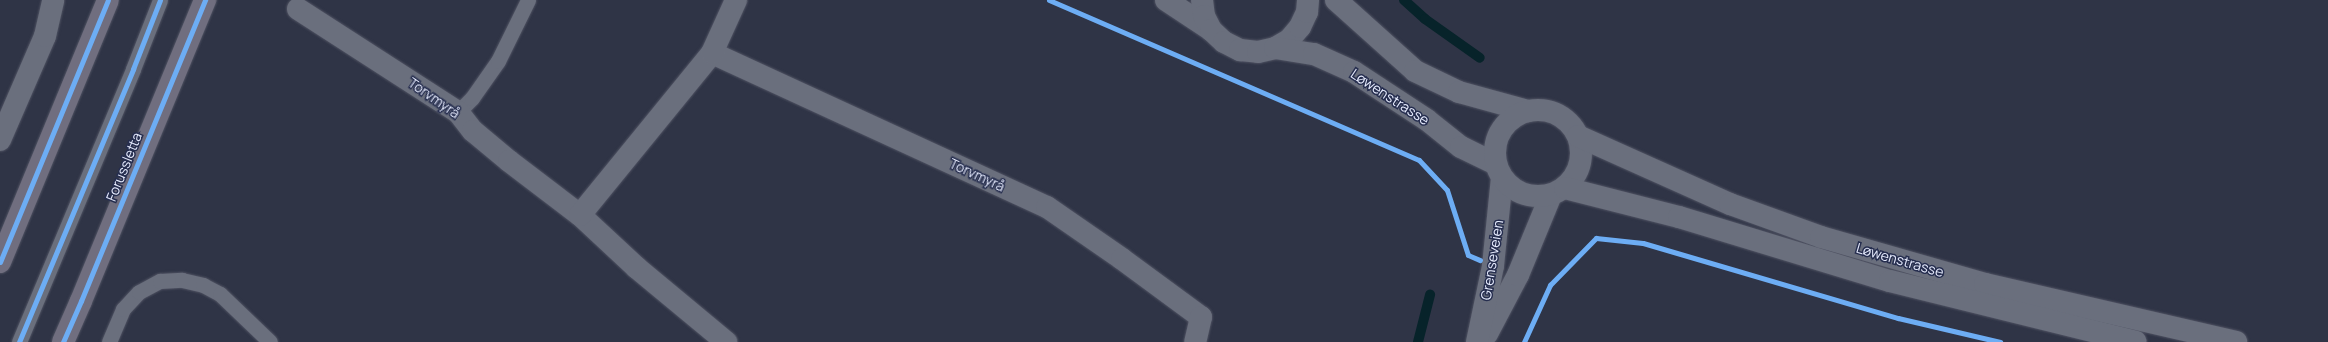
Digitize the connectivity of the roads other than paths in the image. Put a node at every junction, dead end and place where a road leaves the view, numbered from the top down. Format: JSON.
{"nodes":[{"id":1,"x":53,"y":0,"type":"edge"},
{"id":2,"x":108,"y":0,"type":"edge"},
{"id":3,"x":160,"y":0,"type":"edge"},
{"id":4,"x":206,"y":0,"type":"edge"},
{"id":5,"x":528,"y":0,"type":"edge"},
{"id":6,"x":736,"y":0,"type":"edge"},
{"id":7,"x":1166,"y":0,"type":"edge"},
{"id":8,"x":1202,"y":0,"type":"edge"},
{"id":9,"x":1308,"y":0,"type":"edge"},
{"id":10,"x":1336,"y":0,"type":"edge"},
{"id":11,"x":298,"y":9,"type":"dead end"},
{"id":12,"x":1212,"y":30,"type":"junction"},
{"id":13,"x":1275,"y":48,"type":"junction"},
{"id":14,"x":712,"y":53,"type":"junction"},
{"id":15,"x":1528,"y":111,"type":"junction"},
{"id":16,"x":458,"y":112,"type":"junction"},
{"id":17,"x":1578,"y":136,"type":"junction"},
{"id":18,"x":0,"y":140,"type":"edge"},
{"id":19,"x":1499,"y":171,"type":"junction"},
{"id":20,"x":1558,"y":191,"type":"junction"},
{"id":21,"x":580,"y":215,"type":"junction"},
{"id":22,"x":0,"y":262,"type":"edge"},
{"id":23,"x":19,"y":342,"type":"edge"},
{"id":24,"x":62,"y":342,"type":"edge"},
{"id":25,"x":109,"y":342,"type":"edge"},
{"id":26,"x":270,"y":342,"type":"edge"},
{"id":27,"x":726,"y":342,"type":"edge"},
{"id":28,"x":1195,"y":342,"type":"edge"},
{"id":29,"x":1477,"y":342,"type":"edge"},
{"id":30,"x":1484,"y":342,"type":"edge"},
{"id":31,"x":2136,"y":342,"type":"edge"},
{"id":32,"x":2236,"y":342,"type":"edge"}],
"edges":[{"from":1,"to":18,"type":"main road"},
{"from":2,"to":22,"type":"main road"},
{"from":3,"to":23,"type":"lane"},
{"from":4,"to":24,"type":"main road","name":"Forussletta"},
{"from":5,"to":16,"type":"lane"},
{"from":6,"to":14,"type":"main road"},
{"from":7,"to":12,"type":"main road"},
{"from":8,"to":12,"type":"main road"},
{"from":9,"to":13,"type":"main road"},
{"from":10,"to":15,"type":"main road"},
{"from":11,"to":16,"type":"main road","name":"Torvmyrå"},
{"from":12,"to":13,"type":"main road"},
{"from":13,"to":19,"type":"main road","name":"Løwenstrasse"},
{"from":14,"to":21,"type":"main road"},
{"from":14,"to":28,"type":"main road","name":"Torvmyrå"},
{"from":15,"to":17,"type":"main road"},
{"from":15,"to":19,"type":"main road"},
{"from":16,"to":21,"type":"main road","name":"Torvmyrå"},
{"from":17,"to":20,"type":"main road"},
{"from":17,"to":32,"type":"main road","name":"Løwenstrasse"},
{"from":19,"to":20,"type":"main road"},
{"from":19,"to":29,"type":"main road","name":"Grenseveien"},
{"from":20,"to":30,"type":"main road","name":"Grenseveien"},
{"from":20,"to":31,"type":"main road","name":"Løwenstrasse"},
{"from":21,"to":27,"type":"main road","name":"Torvmyrå"},
{"from":25,"to":26,"type":"lane"}]}
